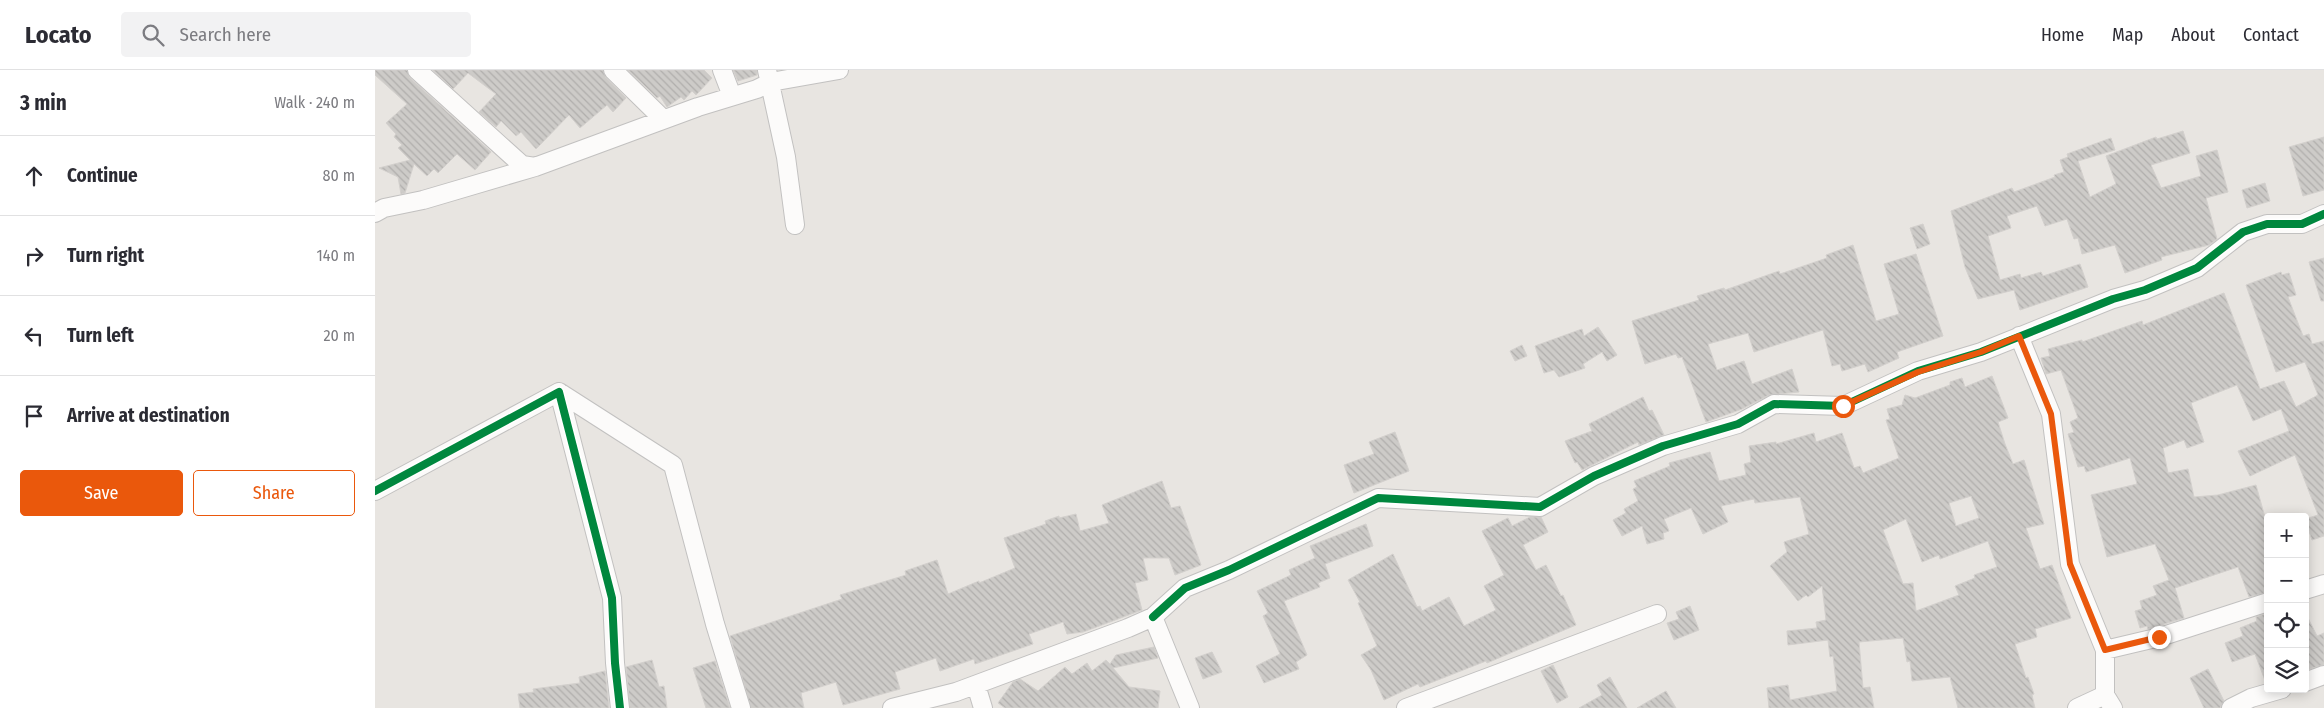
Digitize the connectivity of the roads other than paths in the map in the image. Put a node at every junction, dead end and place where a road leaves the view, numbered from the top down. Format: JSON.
{"nodes":[{"id":1,"x":417,"y":70,"type":"edge"},
{"id":2,"x":613,"y":70,"type":"edge"},
{"id":3,"x":722,"y":70,"type":"edge"},
{"id":4,"x":839,"y":70,"type":"edge"},
{"id":5,"x":769,"y":76,"type":"edge"},
{"id":6,"x":732,"y":96,"type":"junction"},
{"id":7,"x":663,"y":119,"type":"junction"},
{"id":8,"x":535,"y":167,"type":"junction"},
{"id":9,"x":375,"y":213,"type":"edge"},
{"id":10,"x":2324,"y":214,"type":"edge"},
{"id":11,"x":795,"y":225,"type":"dead end"},
{"id":12,"x":2019,"y":336,"type":"junction"},
{"id":13,"x":559,"y":392,"type":"junction"},
{"id":14,"x":375,"y":491,"type":"edge"},
{"id":15,"x":2324,"y":584,"type":"edge"},
{"id":16,"x":2309,"y":589,"type":"edge"},
{"id":17,"x":2265,"y":603,"type":"edge"},
{"id":18,"x":1657,"y":614,"type":"dead end"},
{"id":19,"x":1153,"y":617,"type":"junction"},
{"id":20,"x":2105,"y":650,"type":"junction"},
{"id":21,"x":2324,"y":674,"type":"edge"},
{"id":22,"x":2309,"y":680,"type":"edge"},
{"id":23,"x":976,"y":684,"type":"junction"},
{"id":24,"x":2269,"y":693,"type":"edge"},
{"id":25,"x":2109,"y":701,"type":"edge"},
{"id":26,"x":620,"y":708,"type":"edge"},
{"id":27,"x":741,"y":708,"type":"edge"},
{"id":28,"x":892,"y":708,"type":"edge"},
{"id":29,"x":983,"y":708,"type":"edge"},
{"id":30,"x":1191,"y":708,"type":"edge"},
{"id":31,"x":1406,"y":708,"type":"edge"},
{"id":32,"x":2077,"y":708,"type":"edge"},
{"id":33,"x":2231,"y":708,"type":"edge"}],
"edges":[{"from":1,"to":8,"type":"street"},
{"from":2,"to":7,"type":"street"},
{"from":3,"to":6,"type":"street"},
{"from":4,"to":5,"type":"street"},
{"from":5,"to":6,"type":"street"},
{"from":5,"to":11,"type":"street"},
{"from":6,"to":7,"type":"street"},
{"from":7,"to":8,"type":"street"},
{"from":8,"to":9,"type":"street"},
{"from":10,"to":12,"type":"street"},
{"from":12,"to":19,"type":"street"},
{"from":12,"to":20,"type":"street"},
{"from":13,"to":14,"type":"street"},
{"from":13,"to":26,"type":"street"},
{"from":13,"to":27,"type":"street"},
{"from":15,"to":16,"type":"street"},
{"from":17,"to":20,"type":"street"},
{"from":18,"to":31,"type":"street"},
{"from":19,"to":23,"type":"street"},
{"from":19,"to":30,"type":"street"},
{"from":20,"to":25,"type":"street"},
{"from":21,"to":22,"type":"street"},
{"from":23,"to":28,"type":"street"},
{"from":23,"to":29,"type":"street"},
{"from":24,"to":33,"type":"street"},
{"from":25,"to":32,"type":"street"}]}
